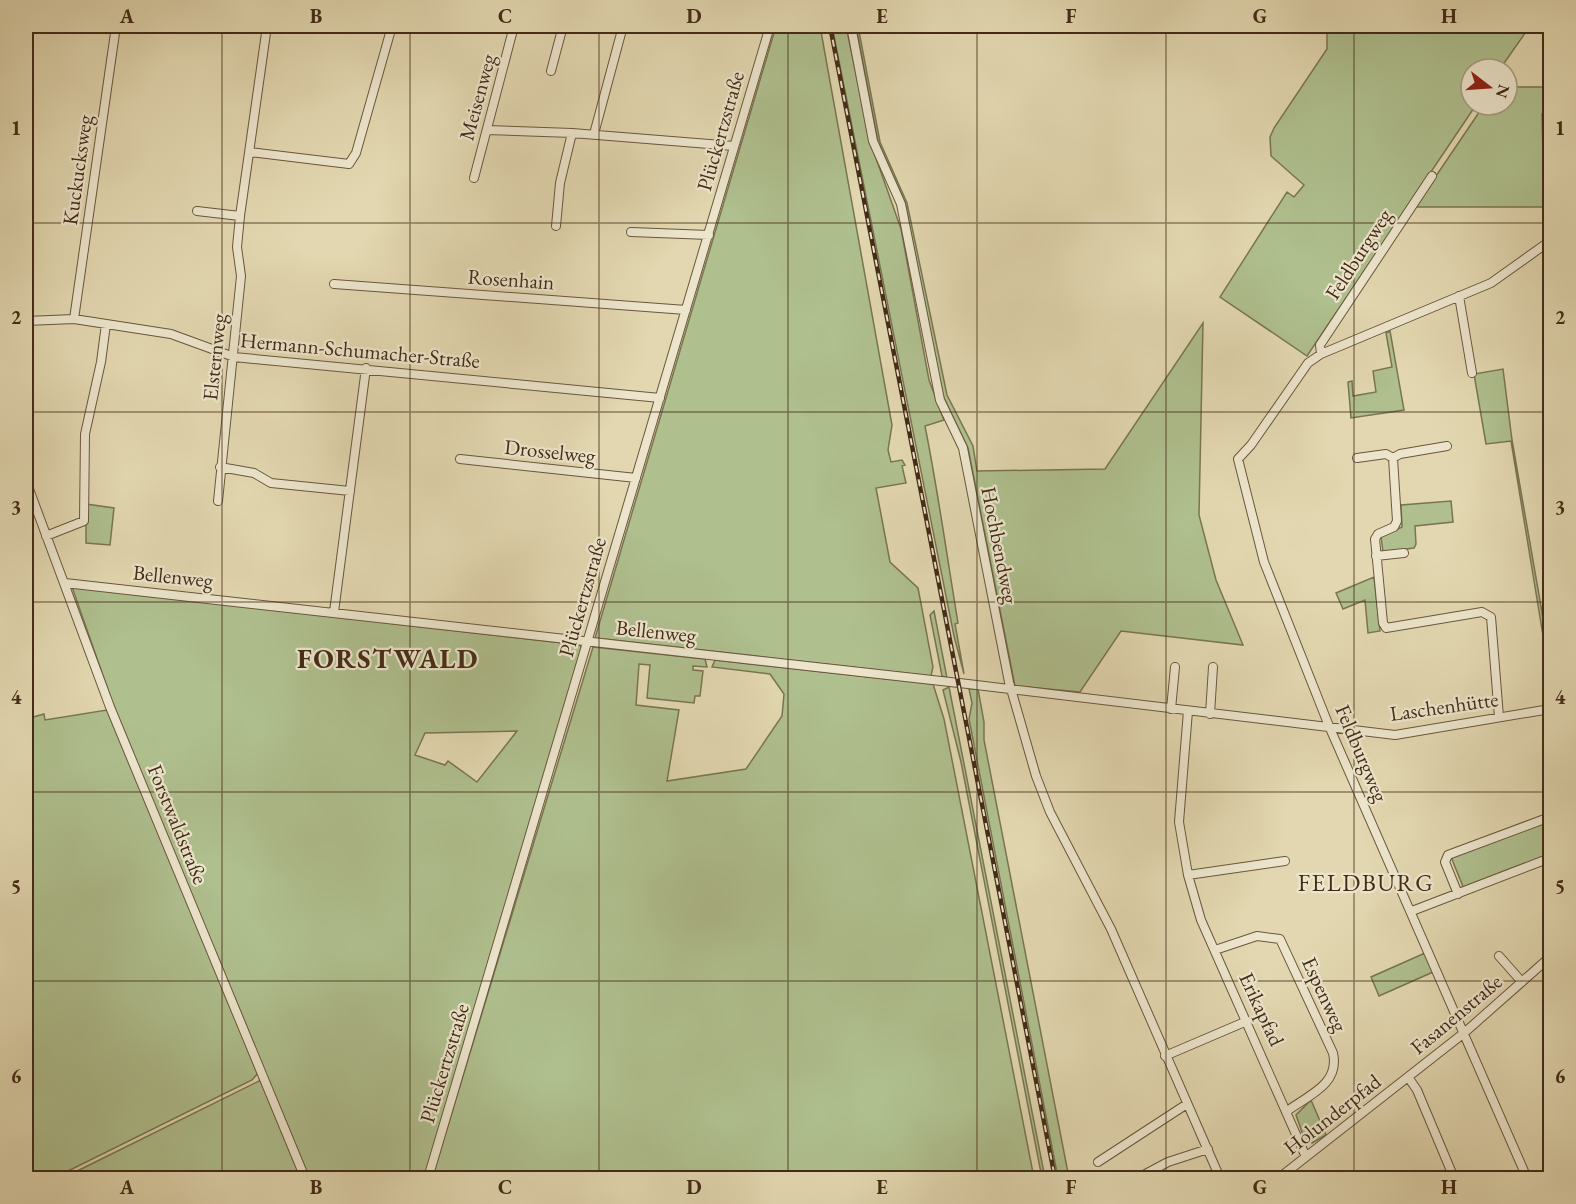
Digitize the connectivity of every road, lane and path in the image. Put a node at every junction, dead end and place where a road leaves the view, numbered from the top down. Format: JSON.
{"nodes":[{"id":1,"x":116,"y":26,"type":"edge"},
{"id":2,"x":267,"y":26,"type":"edge"},
{"id":3,"x":392,"y":26,"type":"edge"},
{"id":4,"x":514,"y":26,"type":"edge"},
{"id":5,"x":563,"y":26,"type":"edge"},
{"id":6,"x":623,"y":26,"type":"edge"},
{"id":7,"x":770,"y":26,"type":"edge"},
{"id":8,"x":851,"y":26,"type":"edge"},
{"id":9,"x":551,"y":71,"type":"dead end"},
{"id":10,"x":487,"y":130,"type":"junction"},
{"id":11,"x":572,"y":133,"type":"junction"},
{"id":12,"x":594,"y":134,"type":"junction"},
{"id":13,"x":734,"y":146,"type":"junction"},
{"id":14,"x":250,"y":152,"type":"junction"},
{"id":15,"x":1432,"y":176,"type":"dead end"},
{"id":16,"x":474,"y":178,"type":"dead end"},
{"id":17,"x":196,"y":211,"type":"dead end"},
{"id":18,"x":240,"y":216,"type":"junction"},
{"id":19,"x":556,"y":226,"type":"dead end"},
{"id":20,"x":631,"y":232,"type":"dead end"},
{"id":21,"x":708,"y":236,"type":"junction"},
{"id":22,"x":1551,"y":241,"type":"edge"},
{"id":23,"x":334,"y":284,"type":"dead end"},
{"id":24,"x":1459,"y":296,"type":"junction"},
{"id":25,"x":686,"y":310,"type":"junction"},
{"id":26,"x":74,"y":319,"type":"junction"},
{"id":27,"x":26,"y":321,"type":"edge"},
{"id":28,"x":106,"y":324,"type":"junction"},
{"id":29,"x":1321,"y":354,"type":"junction"},
{"id":30,"x":234,"y":357,"type":"junction"},
{"id":31,"x":366,"y":368,"type":"junction"},
{"id":32,"x":1472,"y":373,"type":"dead end"},
{"id":33,"x":660,"y":398,"type":"junction"},
{"id":34,"x":1447,"y":446,"type":"dead end"},
{"id":35,"x":1357,"y":458,"type":"dead end"},
{"id":36,"x":1393,"y":458,"type":"junction"},
{"id":37,"x":460,"y":459,"type":"dead end"},
{"id":38,"x":220,"y":467,"type":"junction"},
{"id":39,"x":636,"y":478,"type":"junction"},
{"id":40,"x":26,"y":481,"type":"edge"},
{"id":41,"x":350,"y":491,"type":"junction"},
{"id":42,"x":218,"y":501,"type":"dead end"},
{"id":43,"x":46,"y":536,"type":"junction"},
{"id":44,"x":1404,"y":553,"type":"dead end"},
{"id":45,"x":1376,"y":556,"type":"junction"},
{"id":46,"x":65,"y":583,"type":"junction"},
{"id":47,"x":334,"y":612,"type":"junction"},
{"id":48,"x":588,"y":642,"type":"junction"},
{"id":49,"x":1174,"y":667,"type":"dead end"},
{"id":50,"x":1213,"y":667,"type":"dead end"},
{"id":51,"x":1011,"y":690,"type":"junction"},
{"id":52,"x":1171,"y":709,"type":"junction"},
{"id":53,"x":1551,"y":709,"type":"edge"},
{"id":54,"x":1188,"y":711,"type":"junction"},
{"id":55,"x":1210,"y":714,"type":"junction"},
{"id":56,"x":1499,"y":717,"type":"junction"},
{"id":57,"x":1271,"y":720,"type":"joint"},
{"id":58,"x":1329,"y":726,"type":"junction"},
{"id":59,"x":1551,"y":818,"type":"edge"},
{"id":60,"x":1551,"y":858,"type":"edge"},
{"id":61,"x":1285,"y":861,"type":"dead end"},
{"id":62,"x":1188,"y":875,"type":"junction"},
{"id":63,"x":1458,"y":894,"type":"junction"},
{"id":64,"x":1412,"y":911,"type":"junction"},
{"id":65,"x":1215,"y":950,"type":"junction"},
{"id":66,"x":1499,"y":956,"type":"dead end"},
{"id":67,"x":1551,"y":957,"type":"edge"},
{"id":68,"x":1522,"y":982,"type":"junction"},
{"id":69,"x":1247,"y":1021,"type":"junction"},
{"id":70,"x":1464,"y":1033,"type":"junction"},
{"id":71,"x":1165,"y":1056,"type":"junction"},
{"id":72,"x":1411,"y":1075,"type":"junction"},
{"id":73,"x":1186,"y":1104,"type":"junction"},
{"id":74,"x":1287,"y":1111,"type":"junction"},
{"id":75,"x":1208,"y":1149,"type":"junction"},
{"id":76,"x":1306,"y":1157,"type":"junction"},
{"id":77,"x":1098,"y":1162,"type":"dead end"},
{"id":78,"x":305,"y":1179,"type":"edge"},
{"id":79,"x":428,"y":1179,"type":"edge"},
{"id":80,"x":1138,"y":1179,"type":"edge"},
{"id":81,"x":1220,"y":1179,"type":"edge"},
{"id":82,"x":1279,"y":1179,"type":"edge"},
{"id":83,"x":1454,"y":1179,"type":"edge"},
{"id":84,"x":1527,"y":1179,"type":"edge"}],
"edges":[{"from":1,"to":26,"type":"street","name":"Kuckucksweg"},
{"from":2,"to":14,"type":"street","name":"Elsternweg"},
{"from":3,"to":14,"type":"street"},
{"from":4,"to":10,"type":"street","name":"Meisenweg"},
{"from":5,"to":9,"type":"street"},
{"from":6,"to":12,"type":"street"},
{"from":7,"to":13,"type":"street","name":"Plückertzstraße"},
{"from":8,"to":51,"type":"street","name":"Hochbendweg"},
{"from":10,"to":11,"type":"street"},
{"from":10,"to":16,"type":"street","name":"Meisenweg"},
{"from":11,"to":12,"type":"street"},
{"from":11,"to":19,"type":"street"},
{"from":12,"to":13,"type":"street"},
{"from":13,"to":21,"type":"street","name":"Plückertzstraße"},
{"from":14,"to":18,"type":"street","name":"Elsternweg"},
{"from":15,"to":29,"type":"street","name":"Feldburgweg"},
{"from":17,"to":18,"type":"street"},
{"from":18,"to":30,"type":"street","name":"Elsternweg"},
{"from":20,"to":21,"type":"street"},
{"from":21,"to":25,"type":"street","name":"Plückertzstraße"},
{"from":22,"to":24,"type":"street","name":"Feldburgweg"},
{"from":23,"to":25,"type":"street","name":"Rosenhain"},
{"from":24,"to":29,"type":"street","name":"Feldburgweg"},
{"from":24,"to":32,"type":"street"},
{"from":25,"to":33,"type":"street","name":"Plückertzstraße"},
{"from":26,"to":27,"type":"street","name":"Hermann-Schumacher-Straße"},
{"from":26,"to":28,"type":"street","name":"Hermann-Schumacher-Straße"},
{"from":28,"to":30,"type":"street","name":"Hermann-Schumacher-Straße"},
{"from":28,"to":43,"type":"street"},
{"from":29,"to":58,"type":"street","name":"Feldburgweg"},
{"from":30,"to":31,"type":"street","name":"Hermann-Schumacher-Straße"},
{"from":30,"to":38,"type":"street","name":"Elsternweg"},
{"from":31,"to":33,"type":"street","name":"Hermann-Schumacher-Straße"},
{"from":31,"to":41,"type":"street"},
{"from":33,"to":39,"type":"street","name":"Plückertzstraße"},
{"from":34,"to":36,"type":"street"},
{"from":35,"to":36,"type":"street"},
{"from":36,"to":45,"type":"street"},
{"from":37,"to":39,"type":"street","name":"Drosselweg"},
{"from":38,"to":41,"type":"street"},
{"from":38,"to":42,"type":"street","name":"Elsternweg"},
{"from":39,"to":48,"type":"street","name":"Plückertzstraße"},
{"from":40,"to":43,"type":"street","name":"Forstwaldstraße"},
{"from":41,"to":47,"type":"street"},
{"from":43,"to":46,"type":"street","name":"Forstwaldstraße"},
{"from":44,"to":45,"type":"street"},
{"from":45,"to":56,"type":"street"},
{"from":46,"to":47,"type":"street","name":"Bellenweg"},
{"from":46,"to":78,"type":"street","name":"Forstwaldstraße"},
{"from":47,"to":48,"type":"street","name":"Bellenweg"},
{"from":48,"to":51,"type":"street","name":"Bellenweg"},
{"from":48,"to":79,"type":"street","name":"Plückertzstraße"},
{"from":49,"to":52,"type":"street"},
{"from":50,"to":55,"type":"street"},
{"from":51,"to":52,"type":"street","name":"Bellenweg"},
{"from":51,"to":71,"type":"street","name":"Hochbendweg"},
{"from":52,"to":54,"type":"street","name":"Bellenweg"},
{"from":53,"to":56,"type":"street","name":"Laschenhütte"},
{"from":54,"to":55,"type":"street","name":"Bellenweg"},
{"from":54,"to":62,"type":"street","name":"Erikapfad"},
{"from":55,"to":57,"type":"street","name":"Bellenweg"},
{"from":56,"to":58,"type":"street","name":"Laschenhütte"},
{"from":57,"to":58,"type":"street","name":"Laschenhütte"},
{"from":58,"to":64,"type":"street","name":"Feldburgweg"},
{"from":59,"to":63,"type":"street"},
{"from":60,"to":63,"type":"street"},
{"from":61,"to":62,"type":"street"},
{"from":62,"to":65,"type":"street","name":"Erikapfad"},
{"from":63,"to":64,"type":"street"},
{"from":64,"to":70,"type":"street","name":"Feldburgweg"},
{"from":65,"to":69,"type":"street","name":"Erikapfad"},
{"from":65,"to":74,"type":"street","name":"Espenweg"},
{"from":66,"to":68,"type":"street","name":"Fasanenstraße"},
{"from":67,"to":68,"type":"street","name":"Fasanenstraße"},
{"from":68,"to":70,"type":"street","name":"Fasanenstraße"},
{"from":69,"to":71,"type":"street"},
{"from":69,"to":74,"type":"street","name":"Erikapfad"},
{"from":70,"to":72,"type":"street","name":"Fasanenstraße"},
{"from":70,"to":84,"type":"street","name":"Feldburgweg"},
{"from":71,"to":73,"type":"street","name":"Hochbendweg"},
{"from":72,"to":76,"type":"street","name":"Holunderpfad"},
{"from":72,"to":83,"type":"street","name":"Holunderpfad"},
{"from":73,"to":75,"type":"street","name":"Hochbendweg"},
{"from":73,"to":77,"type":"street"},
{"from":74,"to":76,"type":"street","name":"Erikapfad"},
{"from":75,"to":80,"type":"street"},
{"from":75,"to":81,"type":"street","name":"Hochbendweg"},
{"from":76,"to":82,"type":"street","name":"Holunderpfad"}]}
